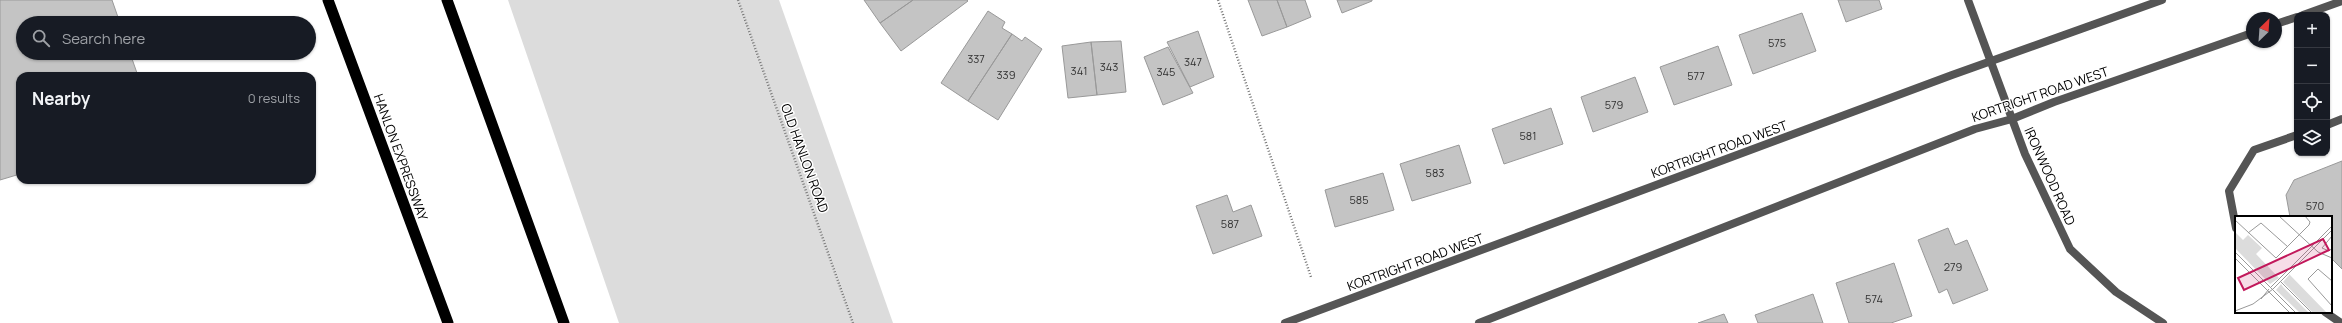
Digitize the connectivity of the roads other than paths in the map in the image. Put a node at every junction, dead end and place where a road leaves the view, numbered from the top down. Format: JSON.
{"nodes":[{"id":1,"x":328,"y":0,"type":"edge"},
{"id":2,"x":446,"y":0,"type":"edge"},
{"id":3,"x":1968,"y":0,"type":"edge"},
{"id":4,"x":2162,"y":0,"type":"edge"},
{"id":5,"x":2342,"y":1,"type":"edge"},
{"id":6,"x":2311,"y":12,"type":"edge"},
{"id":7,"x":2294,"y":18,"type":"edge"},
{"id":8,"x":2282,"y":22,"type":"edge"},
{"id":9,"x":2246,"y":35,"type":"edge"},
{"id":10,"x":1991,"y":61,"type":"junction"},
{"id":11,"x":2012,"y":119,"type":"junction"},
{"id":12,"x":2342,"y":120,"type":"edge"},
{"id":13,"x":2330,"y":124,"type":"edge"},
{"id":14,"x":2294,"y":136,"type":"edge"},
{"id":15,"x":2235,"y":223,"type":"edge"},
{"id":16,"x":2326,"y":313,"type":"edge"},
{"id":17,"x":448,"y":323,"type":"edge"},
{"id":18,"x":564,"y":323,"type":"edge"},
{"id":19,"x":1284,"y":323,"type":"edge"},
{"id":20,"x":1479,"y":323,"type":"edge"},
{"id":21,"x":2163,"y":323,"type":"edge"},
{"id":22,"x":2341,"y":323,"type":"edge"}],
"edges":[{"from":1,"to":17,"type":"highway","name":"HANLON EXPRESSWAY"},
{"from":2,"to":18,"type":"highway"},
{"from":3,"to":10,"type":"street","name":"IRONWOOD ROAD"},
{"from":4,"to":10,"type":"street","name":"KORTRIGHT ROAD WEST"},
{"from":5,"to":6,"type":"street"},
{"from":7,"to":8,"type":"street"},
{"from":9,"to":11,"type":"street","name":"KORTRIGHT ROAD WEST"},
{"from":10,"to":11,"type":"street","name":"IRONWOOD ROAD"},
{"from":10,"to":19,"type":"street","name":"KORTRIGHT ROAD WEST"},
{"from":11,"to":20,"type":"street","name":"KORTRIGHT ROAD WEST"},
{"from":11,"to":21,"type":"street","name":"IRONWOOD ROAD"},
{"from":12,"to":13,"type":"street"},
{"from":14,"to":15,"type":"street"},
{"from":16,"to":22,"type":"street"}]}
